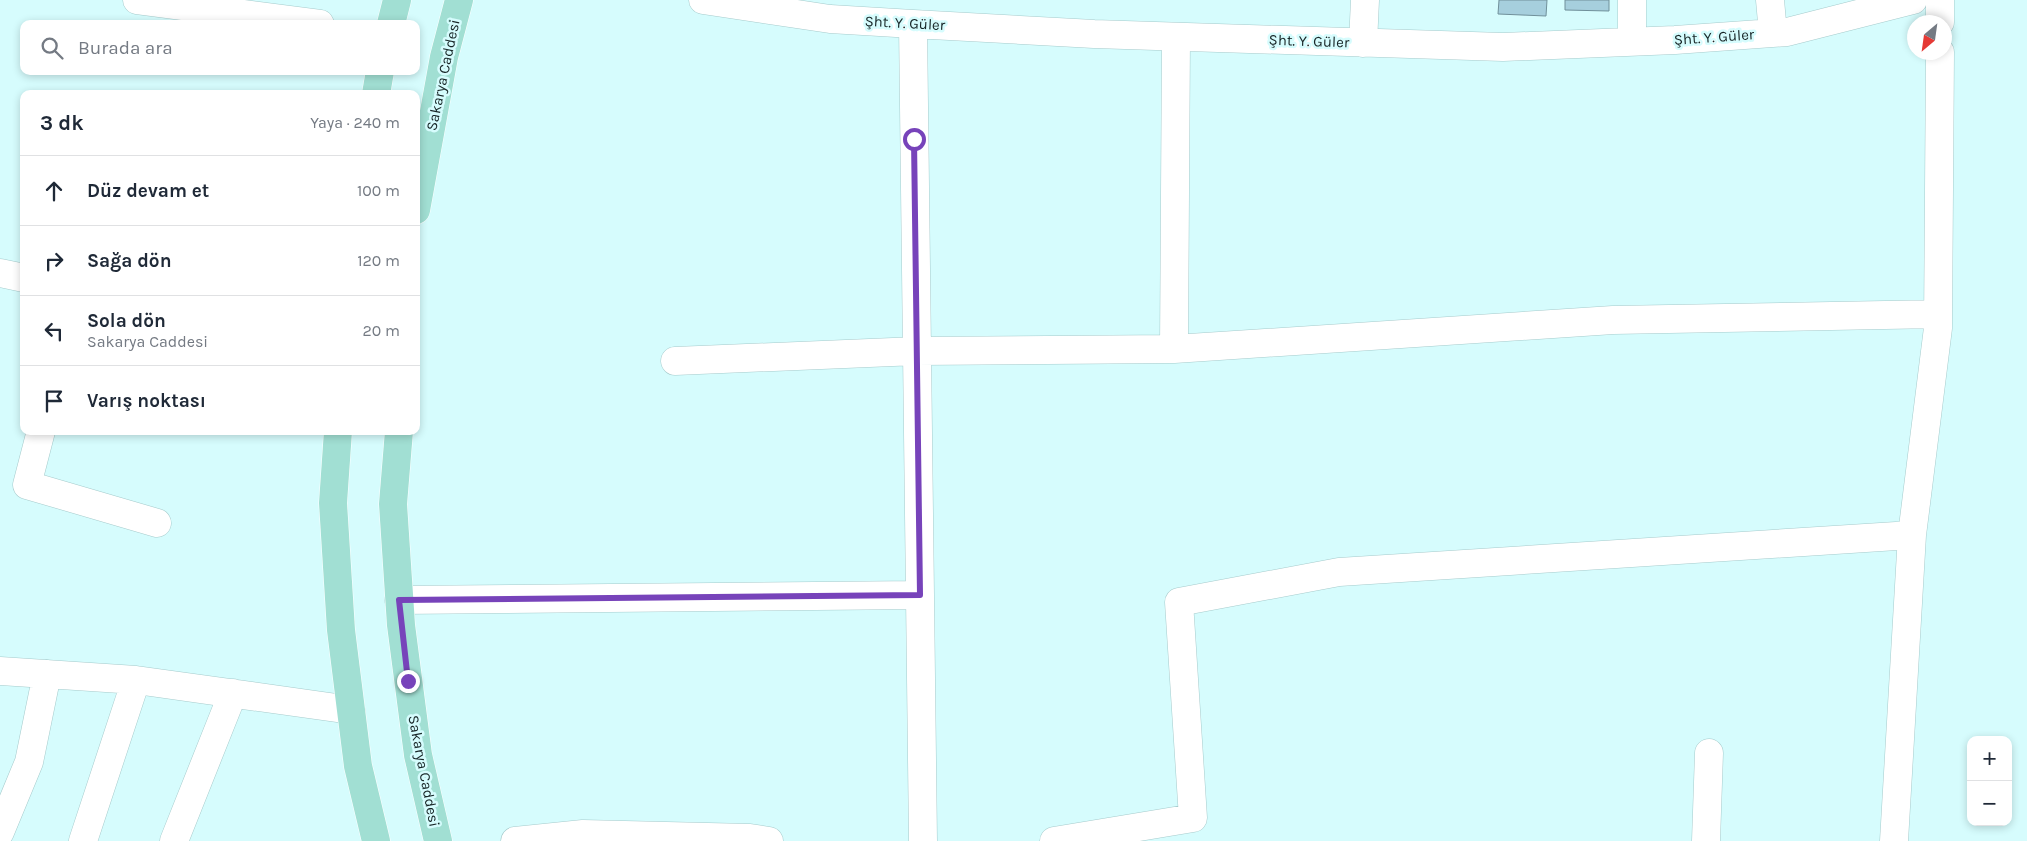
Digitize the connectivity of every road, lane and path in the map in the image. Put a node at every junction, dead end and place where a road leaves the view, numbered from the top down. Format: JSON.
{"nodes":[{"id":1,"x":136,"y":0,"type":"edge"},
{"id":2,"x":398,"y":0,"type":"edge"},
{"id":3,"x":459,"y":0,"type":"edge"},
{"id":4,"x":703,"y":0,"type":"edge"},
{"id":5,"x":1365,"y":0,"type":"edge"},
{"id":6,"x":1632,"y":0,"type":"edge"},
{"id":7,"x":1770,"y":0,"type":"edge"},
{"id":8,"x":1913,"y":0,"type":"edge"},
{"id":9,"x":1940,"y":0,"type":"edge"},
{"id":10,"x":1940,"y":15,"type":"edge"},
{"id":11,"x":289,"y":20,"type":"edge"},
{"id":12,"x":392,"y":20,"type":"edge"},
{"id":13,"x":913,"y":24,"type":"junction"},
{"id":14,"x":1773,"y":33,"type":"junction"},
{"id":15,"x":1176,"y":37,"type":"junction"},
{"id":16,"x":1632,"y":42,"type":"junction"},
{"id":17,"x":1363,"y":43,"type":"junction"},
{"id":18,"x":1940,"y":60,"type":"edge"},
{"id":19,"x":379,"y":75,"type":"edge"},
{"id":20,"x":377,"y":90,"type":"edge"},
{"id":21,"x":420,"y":188,"type":"edge"},
{"id":22,"x":0,"y":273,"type":"edge"},
{"id":23,"x":20,"y":277,"type":"edge"},
{"id":24,"x":1938,"y":314,"type":"junction"},
{"id":25,"x":1174,"y":349,"type":"junction"},
{"id":26,"x":917,"y":351,"type":"junction"},
{"id":27,"x":675,"y":361,"type":"dead end"},
{"id":28,"x":40,"y":435,"type":"edge"},
{"id":29,"x":338,"y":435,"type":"edge"},
{"id":30,"x":399,"y":435,"type":"edge"},
{"id":31,"x":157,"y":523,"type":"dead end"},
{"id":32,"x":1912,"y":534,"type":"junction"},
{"id":33,"x":920,"y":595,"type":"junction"},
{"id":34,"x":399,"y":600,"type":"junction"},
{"id":35,"x":0,"y":670,"type":"edge"},
{"id":36,"x":47,"y":674,"type":"junction"},
{"id":37,"x":136,"y":680,"type":"junction"},
{"id":38,"x":233,"y":693,"type":"junction"},
{"id":39,"x":351,"y":710,"type":"junction"},
{"id":40,"x":1709,"y":753,"type":"dead end"},
{"id":41,"x":0,"y":832,"type":"edge"},
{"id":42,"x":83,"y":841,"type":"edge"},
{"id":43,"x":174,"y":841,"type":"edge"},
{"id":44,"x":376,"y":841,"type":"edge"},
{"id":45,"x":438,"y":841,"type":"edge"},
{"id":46,"x":515,"y":841,"type":"edge"},
{"id":47,"x":769,"y":841,"type":"edge"},
{"id":48,"x":923,"y":841,"type":"edge"},
{"id":49,"x":1054,"y":841,"type":"edge"},
{"id":50,"x":1706,"y":841,"type":"edge"},
{"id":51,"x":1894,"y":841,"type":"edge"}],
"edges":[{"from":1,"to":11,"type":"street"},
{"from":2,"to":12,"type":"main road"},
{"from":3,"to":21,"type":"main road","name":"Sakarya Caddesi"},
{"from":4,"to":13,"type":"street","name":"Şht. Y. Güler"},
{"from":5,"to":17,"type":"street"},
{"from":6,"to":16,"type":"street"},
{"from":7,"to":14,"type":"street"},
{"from":8,"to":14,"type":"street","name":"Şht. Y. Güler"},
{"from":9,"to":10,"type":"street"},
{"from":13,"to":15,"type":"street","name":"Şht. Y. Güler"},
{"from":13,"to":26,"type":"street"},
{"from":14,"to":16,"type":"street","name":"Şht. Y. Güler"},
{"from":15,"to":17,"type":"street","name":"Şht. Y. Güler"},
{"from":15,"to":25,"type":"street"},
{"from":16,"to":17,"type":"street","name":"Şht. Y. Güler"},
{"from":18,"to":24,"type":"street"},
{"from":19,"to":20,"type":"main road"},
{"from":22,"to":23,"type":"street"},
{"from":24,"to":25,"type":"street"},
{"from":24,"to":32,"type":"street"},
{"from":25,"to":26,"type":"street"},
{"from":26,"to":27,"type":"street"},
{"from":26,"to":33,"type":"street"},
{"from":28,"to":31,"type":"street"},
{"from":29,"to":39,"type":"main road"},
{"from":30,"to":34,"type":"main road","name":"Sakarya Caddesi"},
{"from":32,"to":49,"type":"street"},
{"from":32,"to":51,"type":"street"},
{"from":33,"to":34,"type":"street"},
{"from":33,"to":48,"type":"street"},
{"from":34,"to":45,"type":"main road","name":"Sakarya Caddesi"},
{"from":35,"to":36,"type":"street"},
{"from":36,"to":37,"type":"street"},
{"from":36,"to":41,"type":"street"},
{"from":37,"to":38,"type":"street"},
{"from":37,"to":42,"type":"street"},
{"from":38,"to":39,"type":"street"},
{"from":38,"to":43,"type":"street"},
{"from":39,"to":44,"type":"main road"},
{"from":40,"to":50,"type":"street"},
{"from":46,"to":47,"type":"street"}]}
